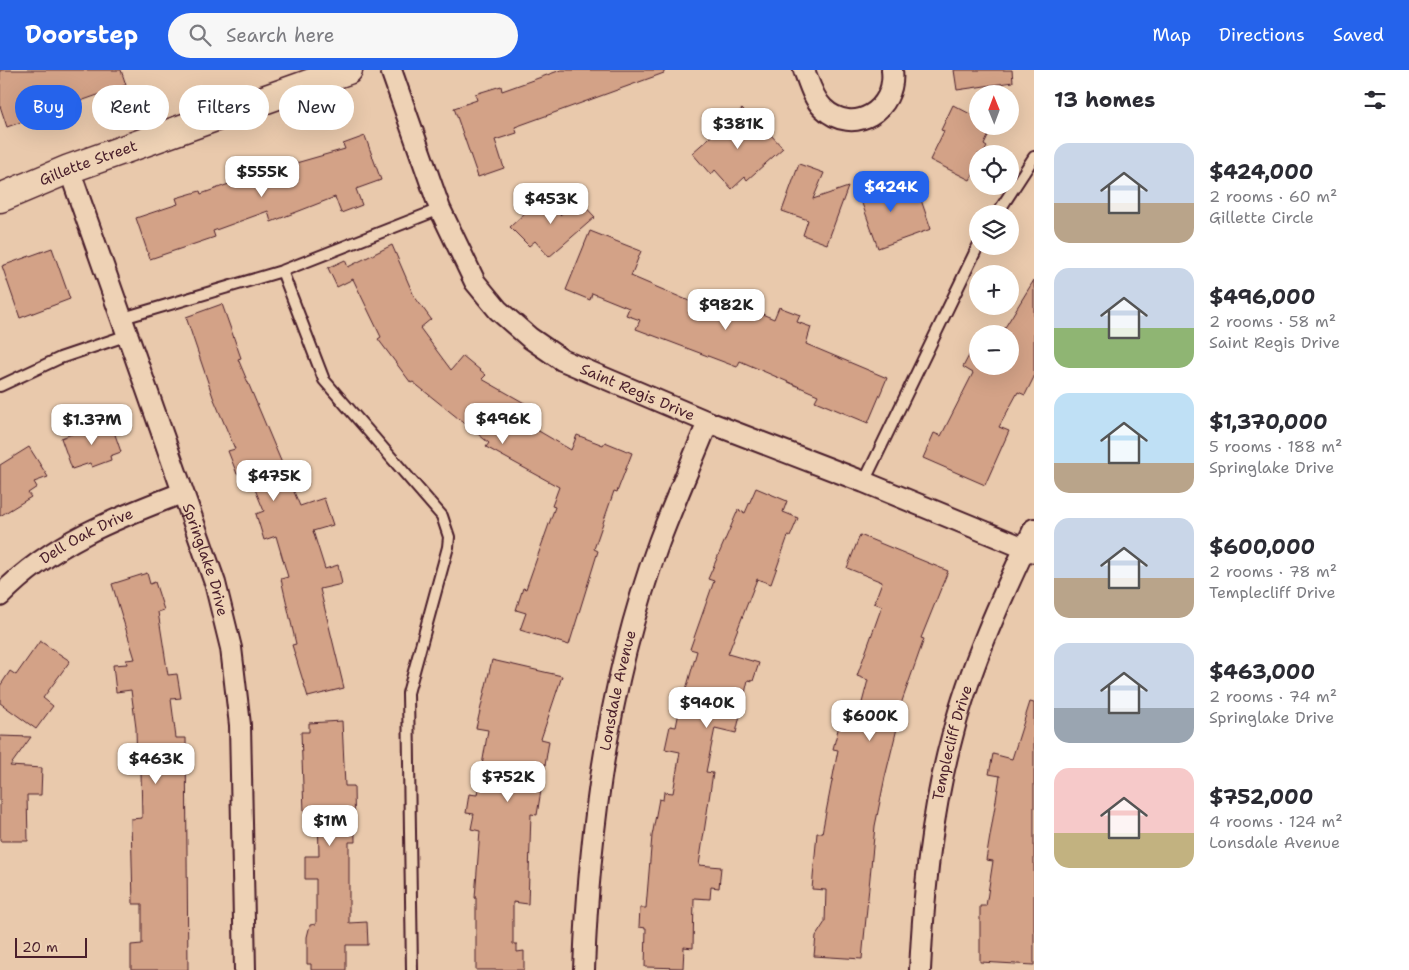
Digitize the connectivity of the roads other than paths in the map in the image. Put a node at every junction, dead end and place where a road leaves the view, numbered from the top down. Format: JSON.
{"nodes":[{"id":1,"x":348,"y":70,"type":"edge"},
{"id":2,"x":391,"y":70,"type":"edge"},
{"id":3,"x":804,"y":70,"type":"edge"},
{"id":4,"x":892,"y":70,"type":"edge"},
{"id":5,"x":1034,"y":157,"type":"edge"},
{"id":6,"x":68,"y":169,"type":"junction"},
{"id":7,"x":0,"y":198,"type":"edge"},
{"id":8,"x":1003,"y":205,"type":"edge"},
{"id":9,"x":440,"y":209,"type":"junction"},
{"id":10,"x":974,"y":255,"type":"edge"},
{"id":11,"x":282,"y":271,"type":"junction"},
{"id":12,"x":125,"y":327,"type":"junction"},
{"id":13,"x":0,"y":386,"type":"edge"},
{"id":14,"x":708,"y":422,"type":"junction"},
{"id":15,"x":864,"y":482,"type":"junction"},
{"id":16,"x":182,"y":493,"type":"junction"},
{"id":17,"x":1034,"y":529,"type":"edge"},
{"id":18,"x":1029,"y":550,"type":"edge"},
{"id":19,"x":0,"y":596,"type":"edge"},
{"id":20,"x":245,"y":970,"type":"edge"},
{"id":21,"x":412,"y":970,"type":"edge"},
{"id":22,"x":584,"y":970,"type":"edge"},
{"id":23,"x":920,"y":970,"type":"edge"}],
"edges":[{"from":1,"to":6,"type":"street","name":"Gillette Street"},
{"from":2,"to":9,"type":"street","name":"Saint Regis Drive"},
{"from":3,"to":4,"type":"street"},
{"from":5,"to":8,"type":"lane"},
{"from":6,"to":7,"type":"street","name":"Gillette Street"},
{"from":6,"to":12,"type":"street","name":"Springlake Drive"},
{"from":9,"to":11,"type":"lane"},
{"from":9,"to":14,"type":"street","name":"Saint Regis Drive"},
{"from":10,"to":15,"type":"lane"},
{"from":11,"to":12,"type":"lane"},
{"from":11,"to":21,"type":"lane"},
{"from":12,"to":13,"type":"lane"},
{"from":12,"to":16,"type":"street","name":"Springlake Drive"},
{"from":14,"to":15,"type":"street","name":"Saint Regis Drive"},
{"from":14,"to":22,"type":"street","name":"Lonsdale Avenue"},
{"from":15,"to":18,"type":"street","name":"Saint Regis Drive"},
{"from":16,"to":19,"type":"street","name":"Dell Oak Drive"},
{"from":16,"to":20,"type":"street","name":"Springlake Drive"},
{"from":17,"to":18,"type":"street","name":"Templecliff Drive"},
{"from":18,"to":23,"type":"street","name":"Templecliff Drive"}]}
